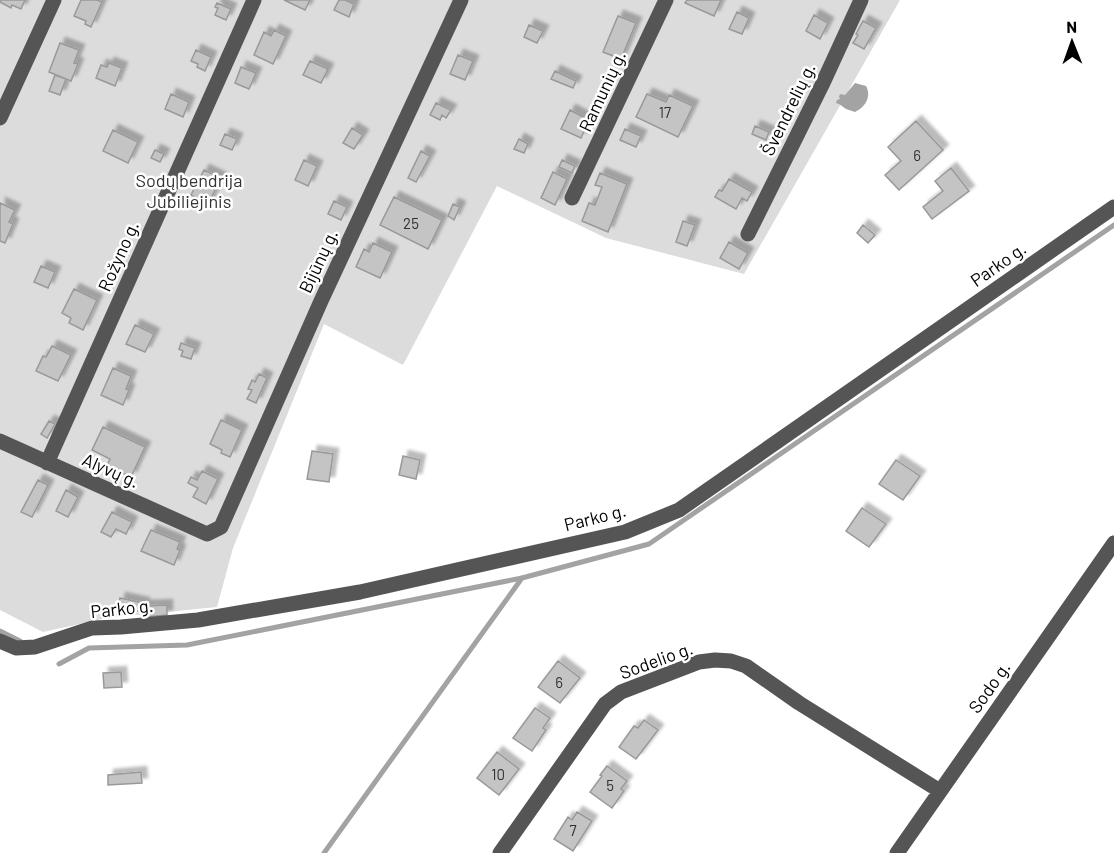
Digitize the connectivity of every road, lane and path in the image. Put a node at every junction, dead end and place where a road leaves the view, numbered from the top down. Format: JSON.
{"nodes":[{"id":1,"x":54,"y":0,"type":"edge"},
{"id":2,"x":254,"y":0,"type":"edge"},
{"id":3,"x":461,"y":0,"type":"edge"},
{"id":4,"x":666,"y":0,"type":"edge"},
{"id":5,"x":861,"y":0,"type":"edge"},
{"id":6,"x":0,"y":118,"type":"edge"},
{"id":7,"x":572,"y":198,"type":"dead end"},
{"id":8,"x":1114,"y":207,"type":"edge"},
{"id":9,"x":748,"y":234,"type":"dead end"},
{"id":10,"x":0,"y":441,"type":"edge"},
{"id":11,"x":47,"y":463,"type":"junction"},
{"id":12,"x":207,"y":534,"type":"joint"},
{"id":13,"x":1114,"y":543,"type":"edge"},
{"id":14,"x":0,"y":640,"type":"edge"},
{"id":15,"x":940,"y":791,"type":"junction"},
{"id":16,"x":500,"y":853,"type":"edge"},
{"id":17,"x":897,"y":853,"type":"edge"}],
"edges":[{"from":1,"to":6,"type":"street"},
{"from":2,"to":11,"type":"street","name":"Rožyno g."},
{"from":3,"to":12,"type":"street","name":"Bijūnų g."},
{"from":4,"to":7,"type":"street","name":"Ramunių g."},
{"from":5,"to":9,"type":"street","name":"Švendrelių g."},
{"from":8,"to":14,"type":"street","name":"Parko g."},
{"from":10,"to":11,"type":"street","name":"Alyvų g."},
{"from":11,"to":12,"type":"street","name":"Alyvų g."},
{"from":13,"to":15,"type":"street","name":"Sodo g."},
{"from":15,"to":16,"type":"street","name":"Sodelio g."},
{"from":15,"to":17,"type":"street","name":"Sodo g."}]}
